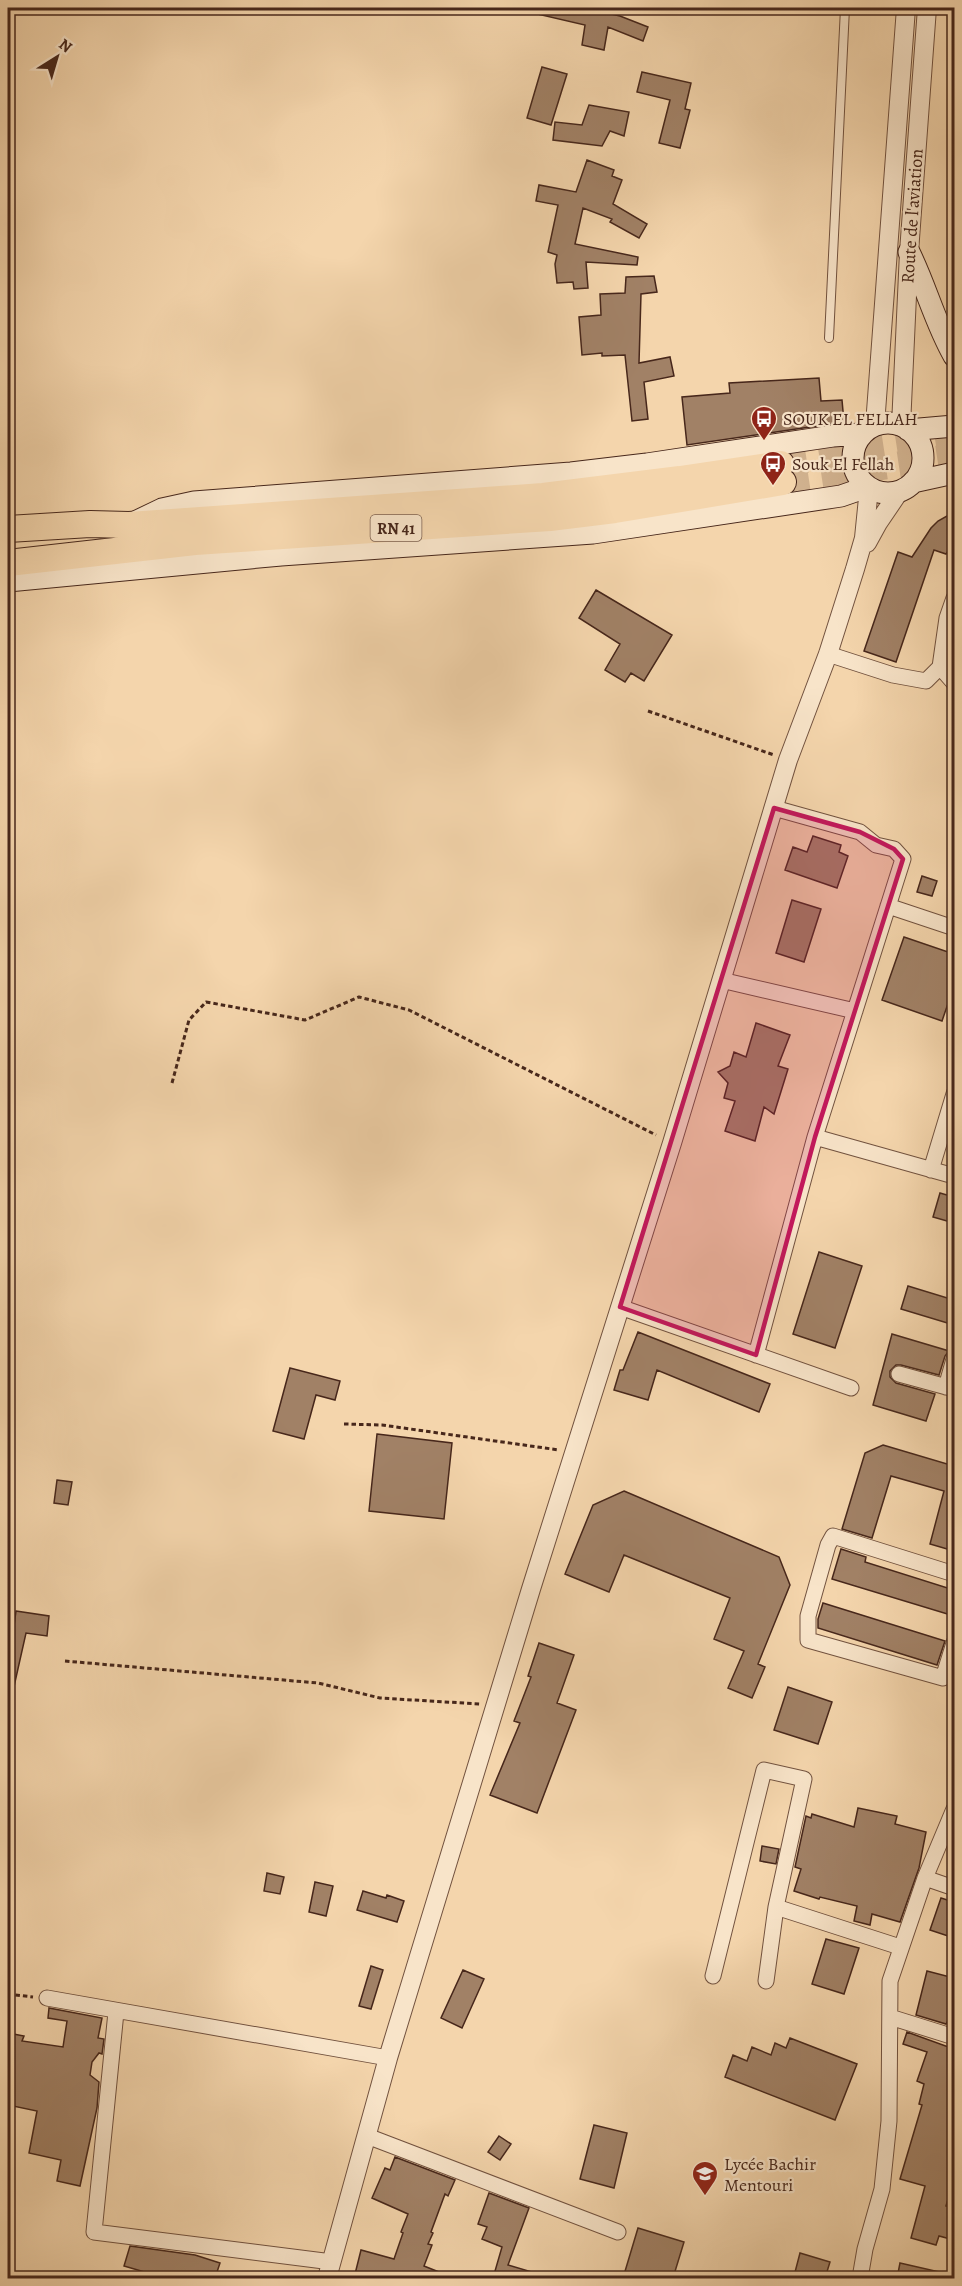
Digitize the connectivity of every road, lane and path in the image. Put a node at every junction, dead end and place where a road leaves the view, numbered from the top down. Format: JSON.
{"nodes":[{"id":1,"x":845,"y":8,"type":"edge"},
{"id":2,"x":906,"y":8,"type":"edge"},
{"id":3,"x":927,"y":8,"type":"edge"},
{"id":4,"x":909,"y":252,"type":"junction"},
{"id":5,"x":829,"y":338,"type":"dead end"},
{"id":6,"x":954,"y":356,"type":"edge"},
{"id":7,"x":954,"y":426,"type":"edge"},
{"id":8,"x":905,"y":428,"type":"junction"},
{"id":9,"x":868,"y":430,"type":"junction"},
{"id":10,"x":954,"y":473,"type":"edge"},
{"id":11,"x":868,"y":487,"type":"junction"},
{"id":12,"x":906,"y":487,"type":"junction"},
{"id":13,"x":129,"y":525,"type":"junction"},
{"id":14,"x":8,"y":529,"type":"edge"},
{"id":15,"x":8,"y":563,"type":"edge"},
{"id":16,"x":855,"y":569,"type":"junction"},
{"id":17,"x":8,"y":580,"type":"edge"},
{"id":18,"x":954,"y":598,"type":"edge"},
{"id":19,"x":828,"y":654,"type":"junction"},
{"id":20,"x":940,"y":667,"type":"junction"},
{"id":21,"x":954,"y":683,"type":"edge"},
{"id":22,"x":648,"y":711,"type":"dead end"},
{"id":23,"x":788,"y":760,"type":"junction"},
{"id":24,"x":774,"y":808,"type":"junction"},
{"id":25,"x":888,"y":906,"type":"junction"},
{"id":26,"x":954,"y":928,"type":"edge"},
{"id":27,"x":721,"y":980,"type":"junction"},
{"id":28,"x":855,"y":1011,"type":"junction"},
{"id":29,"x":172,"y":1083,"type":"dead end"},
{"id":30,"x":954,"y":1094,"type":"edge"},
{"id":31,"x":815,"y":1137,"type":"junction"},
{"id":32,"x":672,"y":1143,"type":"junction"},
{"id":33,"x":931,"y":1170,"type":"junction"},
{"id":34,"x":954,"y":1176,"type":"edge"},
{"id":35,"x":620,"y":1307,"type":"junction"},
{"id":36,"x":756,"y":1355,"type":"junction"},
{"id":37,"x":954,"y":1359,"type":"edge"},
{"id":38,"x":898,"y":1374,"type":"dead end"},
{"id":39,"x":851,"y":1388,"type":"dead end"},
{"id":40,"x":950,"y":1388,"type":"edge"},
{"id":41,"x":344,"y":1424,"type":"dead end"},
{"id":42,"x":574,"y":1453,"type":"junction"},
{"id":43,"x":954,"y":1574,"type":"edge"},
{"id":44,"x":954,"y":1643,"type":"edge"},
{"id":45,"x":65,"y":1661,"type":"dead end"},
{"id":46,"x":497,"y":1704,"type":"junction"},
{"id":47,"x":954,"y":1809,"type":"edge"},
{"id":48,"x":925,"y":1878,"type":"junction"},
{"id":49,"x":954,"y":1888,"type":"edge"},
{"id":50,"x":776,"y":1907,"type":"junction"},
{"id":51,"x":900,"y":1947,"type":"junction"},
{"id":52,"x":713,"y":1976,"type":"dead end"},
{"id":53,"x":766,"y":1981,"type":"dead end"},
{"id":54,"x":8,"y":1994,"type":"edge"},
{"id":55,"x":47,"y":1998,"type":"joint"},
{"id":56,"x":116,"y":2012,"type":"junction"},
{"id":57,"x":890,"y":2017,"type":"junction"},
{"id":58,"x":954,"y":2037,"type":"edge"},
{"id":59,"x":388,"y":2058,"type":"junction"},
{"id":60,"x":367,"y":2136,"type":"junction"},
{"id":61,"x":618,"y":2232,"type":"dead end"},
{"id":62,"x":330,"y":2270,"type":"edge"},
{"id":63,"x":860,"y":2278,"type":"edge"}],
"edges":[{"from":1,"to":5,"type":"lane"},
{"from":2,"to":9,"type":"street"},
{"from":3,"to":4,"type":"street","name":"Route de l'aviation"},
{"from":4,"to":6,"type":"main road"},
{"from":4,"to":8,"type":"street","name":"Route de l'aviation"},
{"from":7,"to":8,"type":"main road"},
{"from":8,"to":9,"type":"main road"},
{"from":8,"to":12,"type":"main road"},
{"from":9,"to":11,"type":"main road"},
{"from":9,"to":13,"type":"main road"},
{"from":10,"to":12,"type":"main road"},
{"from":11,"to":12,"type":"main road"},
{"from":11,"to":16,"type":"street"},
{"from":11,"to":17,"type":"main road"},
{"from":12,"to":16,"type":"street"},
{"from":13,"to":14,"type":"highway","number":"RN 41"},
{"from":13,"to":15,"type":"highway","number":"RN 41"},
{"from":16,"to":19,"type":"street"},
{"from":18,"to":20,"type":"street"},
{"from":19,"to":20,"type":"street"},
{"from":19,"to":23,"type":"street"},
{"from":20,"to":21,"type":"street"},
{"from":22,"to":23,"type":"path"},
{"from":23,"to":24,"type":"street"},
{"from":24,"to":25,"type":"street"},
{"from":24,"to":27,"type":"street"},
{"from":25,"to":26,"type":"street"},
{"from":25,"to":28,"type":"street"},
{"from":27,"to":28,"type":"street"},
{"from":27,"to":32,"type":"street"},
{"from":28,"to":31,"type":"street"},
{"from":29,"to":32,"type":"path"},
{"from":30,"to":33,"type":"street"},
{"from":31,"to":33,"type":"street"},
{"from":31,"to":36,"type":"street"},
{"from":32,"to":35,"type":"street"},
{"from":33,"to":34,"type":"street"},
{"from":35,"to":36,"type":"street"},
{"from":35,"to":42,"type":"street"},
{"from":36,"to":39,"type":"street"},
{"from":37,"to":40,"type":"street"},
{"from":38,"to":40,"type":"street"},
{"from":41,"to":42,"type":"path"},
{"from":42,"to":46,"type":"street"},
{"from":43,"to":44,"type":"street"},
{"from":45,"to":46,"type":"path"},
{"from":46,"to":59,"type":"street"},
{"from":47,"to":48,"type":"street"},
{"from":48,"to":49,"type":"street"},
{"from":48,"to":51,"type":"street"},
{"from":50,"to":51,"type":"street"},
{"from":50,"to":52,"type":"street"},
{"from":50,"to":53,"type":"street"},
{"from":51,"to":57,"type":"street"},
{"from":54,"to":55,"type":"path"},
{"from":55,"to":56,"type":"street"},
{"from":56,"to":59,"type":"street"},
{"from":56,"to":62,"type":"street"},
{"from":57,"to":58,"type":"street"},
{"from":57,"to":63,"type":"street"},
{"from":59,"to":60,"type":"street"},
{"from":60,"to":61,"type":"street"},
{"from":60,"to":62,"type":"street"}]}
